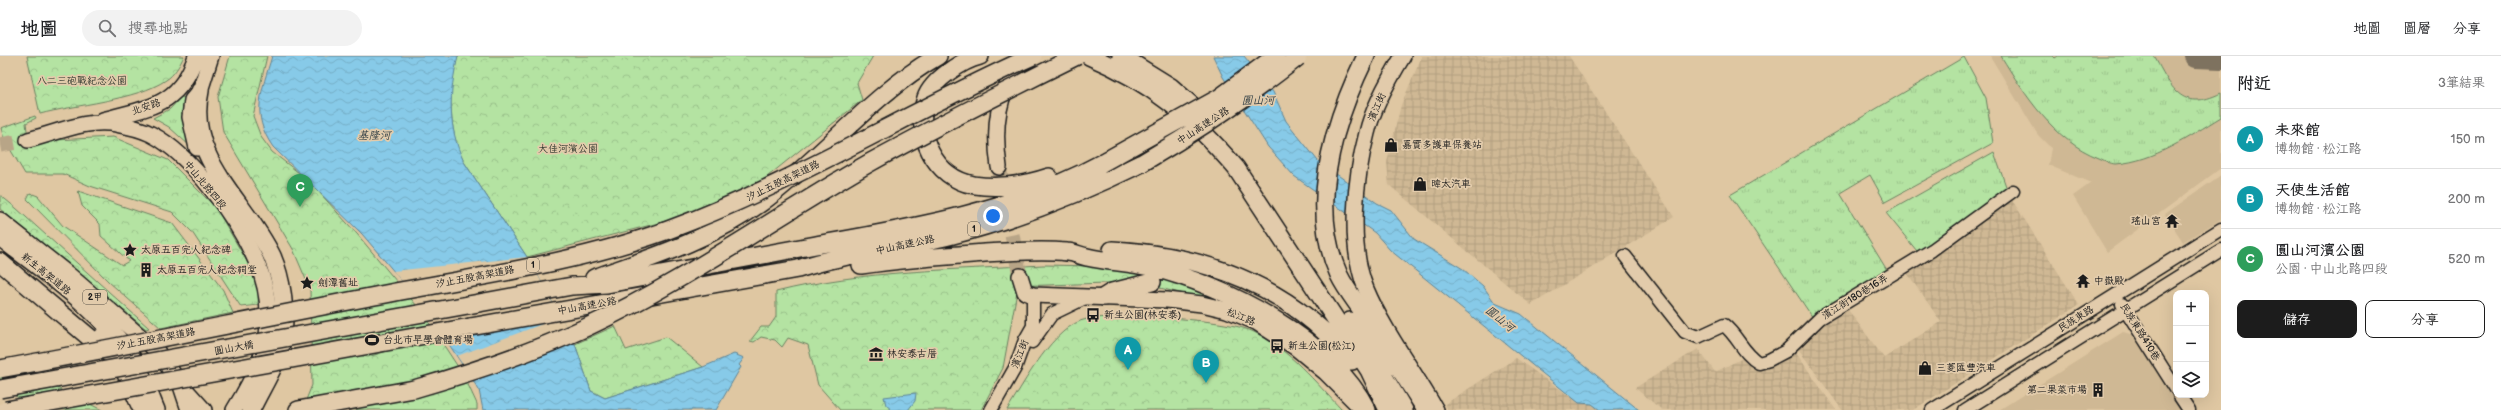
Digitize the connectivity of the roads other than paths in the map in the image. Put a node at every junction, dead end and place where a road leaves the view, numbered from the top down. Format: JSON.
{"nodes":[{"id":1,"x":196,"y":56,"type":"edge"},
{"id":2,"x":211,"y":56,"type":"edge"},
{"id":3,"x":938,"y":56,"type":"edge"},
{"id":4,"x":980,"y":56,"type":"edge"},
{"id":5,"x":1077,"y":56,"type":"edge"},
{"id":6,"x":1089,"y":56,"type":"edge"},
{"id":7,"x":1121,"y":56,"type":"edge"},
{"id":8,"x":1276,"y":56,"type":"edge"},
{"id":9,"x":1299,"y":56,"type":"edge"},
{"id":10,"x":1366,"y":56,"type":"edge"},
{"id":11,"x":1403,"y":56,"type":"edge"},
{"id":12,"x":1029,"y":58,"type":"edge"},
{"id":13,"x":200,"y":91,"type":"junction"},
{"id":14,"x":97,"y":122,"type":"junction"},
{"id":15,"x":28,"y":140,"type":"tunnel mouth"},
{"id":16,"x":1100,"y":164,"type":"junction"},
{"id":17,"x":1004,"y":167,"type":"tunnel mouth"},
{"id":18,"x":2013,"y":191,"type":"dead end"},
{"id":19,"x":223,"y":204,"type":"junction"},
{"id":20,"x":0,"y":220,"type":"edge"},
{"id":21,"x":2221,"y":229,"type":"edge"},
{"id":22,"x":0,"y":237,"type":"edge"},
{"id":23,"x":0,"y":250,"type":"edge"},
{"id":24,"x":2221,"y":250,"type":"edge"},
{"id":25,"x":1068,"y":252,"type":"junction"},
{"id":26,"x":1625,"y":256,"type":"dead end"},
{"id":27,"x":0,"y":262,"type":"edge"},
{"id":28,"x":798,"y":269,"type":"junction"},
{"id":29,"x":1024,"y":275,"type":"tunnel mouth"},
{"id":30,"x":1152,"y":282,"type":"dead end"},
{"id":31,"x":1222,"y":283,"type":"dead end"},
{"id":32,"x":572,"y":286,"type":"junction"},
{"id":33,"x":1033,"y":295,"type":"junction"},
{"id":34,"x":2116,"y":295,"type":"junction"},
{"id":35,"x":1087,"y":297,"type":"junction"},
{"id":36,"x":1104,"y":297,"type":"junction"},
{"id":37,"x":468,"y":305,"type":"joint"},
{"id":38,"x":2126,"y":310,"type":"junction"},
{"id":39,"x":1356,"y":315,"type":"junction"},
{"id":40,"x":1015,"y":368,"type":"junction"},
{"id":41,"x":0,"y":369,"type":"edge"},
{"id":42,"x":125,"y":372,"type":"junction"},
{"id":43,"x":180,"y":383,"type":"junction"},
{"id":44,"x":2173,"y":385,"type":"edge"},
{"id":45,"x":0,"y":389,"type":"edge"},
{"id":46,"x":1378,"y":391,"type":"junction"},
{"id":47,"x":2182,"y":398,"type":"edge"},
{"id":48,"x":6,"y":410,"type":"edge"},
{"id":49,"x":142,"y":410,"type":"edge"},
{"id":50,"x":156,"y":410,"type":"edge"},
{"id":51,"x":189,"y":410,"type":"edge"},
{"id":52,"x":204,"y":410,"type":"edge"},
{"id":53,"x":234,"y":410,"type":"edge"},
{"id":54,"x":251,"y":410,"type":"edge"},
{"id":55,"x":298,"y":410,"type":"edge"},
{"id":56,"x":991,"y":410,"type":"edge"},
{"id":57,"x":1364,"y":410,"type":"edge"},
{"id":58,"x":1367,"y":410,"type":"edge"},
{"id":59,"x":1385,"y":410,"type":"edge"},
{"id":60,"x":1388,"y":410,"type":"edge"},
{"id":61,"x":1404,"y":410,"type":"edge"},
{"id":62,"x":1416,"y":410,"type":"edge"},
{"id":63,"x":1426,"y":410,"type":"edge"},
{"id":64,"x":1435,"y":410,"type":"edge"},
{"id":65,"x":1932,"y":410,"type":"edge"},
{"id":66,"x":1965,"y":410,"type":"edge"},
{"id":67,"x":2189,"y":410,"type":"edge"}],
"edges":[{"from":1,"to":14,"type":"main road","name":"北安路"},
{"from":2,"to":13,"type":"main road"},
{"from":3,"to":32,"type":"highway","bridge":true},
{"from":4,"to":16,"type":"highway"},
{"from":5,"to":55,"type":"highway","bridge":true},
{"from":6,"to":46,"type":"highway"},
{"from":7,"to":39,"type":"highway"},
{"from":8,"to":16,"type":"highway","name":"中山高速公路","number":"1","bridge":true},
{"from":9,"to":28,"type":"highway","name":"中山高速公路","number":"1","bridge":true},
{"from":10,"to":39,"type":"highway"},
{"from":11,"to":64,"type":"main road","name":"濱江街"},
{"from":12,"to":17,"type":"main road"},
{"from":12,"to":41,"type":"highway","name":"汐止五股高架道路","number":"1","bridge":true},
{"from":13,"to":19,"type":"main road"},
{"from":13,"to":54,"type":"highway"},
{"from":14,"to":15,"type":"main road","name":"中山北路四段"},
{"from":14,"to":19,"type":"main road","name":"中山北路四段"},
{"from":16,"to":32,"type":"highway","name":"中山高速公路","number":"1","bridge":true},
{"from":18,"to":26,"type":"street","name":"濱江街180巷16弄"},
{"from":19,"to":53,"type":"main road","name":"中山北路四段"},
{"from":20,"to":43,"type":"main road","number":"2甲"},
{"from":21,"to":34,"type":"street","name":"民族東路"},
{"from":22,"to":50,"type":"highway","name":"新生高架道路","bridge":true},
{"from":23,"to":42,"type":"highway","name":"新生高架道路","bridge":true},
{"from":24,"to":38,"type":"street","name":"民族東路"},
{"from":25,"to":28,"type":"highway"},
{"from":25,"to":46,"type":"highway"},
{"from":25,"to":58,"type":"highway"},
{"from":27,"to":42,"type":"highway","bridge":true},
{"from":28,"to":48,"type":"highway","name":"中山高速公路","number":"1","bridge":true},
{"from":29,"to":33,"type":"main road"},
{"from":30,"to":36,"type":"highway"},
{"from":31,"to":59,"type":"highway"},
{"from":32,"to":37,"type":"highway","name":"中山高速公路","number":"1"},
{"from":33,"to":35,"type":"main road","name":"松江路"},
{"from":33,"to":40,"type":"street","name":"濱江街"},
{"from":34,"to":38,"type":"street","name":"民族東路410巷"},
{"from":34,"to":65,"type":"street","name":"民族東路"},
{"from":35,"to":36,"type":"main road","name":"松江路"},
{"from":35,"to":40,"type":"street","name":"松江路"},
{"from":36,"to":57,"type":"main road","name":"松江路"},
{"from":37,"to":45,"type":"highway","name":"圓山大橋","number":"1","bridge":true},
{"from":38,"to":44,"type":"street","name":"民族東路410巷"},
{"from":38,"to":66,"type":"street","name":"民族東路"},
{"from":39,"to":61,"type":"highway"},
{"from":39,"to":62,"type":"highway"},
{"from":39,"to":63,"type":"highway"},
{"from":39,"to":64,"type":"highway"},
{"from":40,"to":56,"type":"street","name":"濱江街"},
{"from":42,"to":49,"type":"highway","name":"新生高架道路"},
{"from":43,"to":51,"type":"main road","number":"2甲"},
{"from":43,"to":52,"type":"main road"},
{"from":46,"to":60,"type":"highway"},
{"from":47,"to":67,"type":"street"}]}
